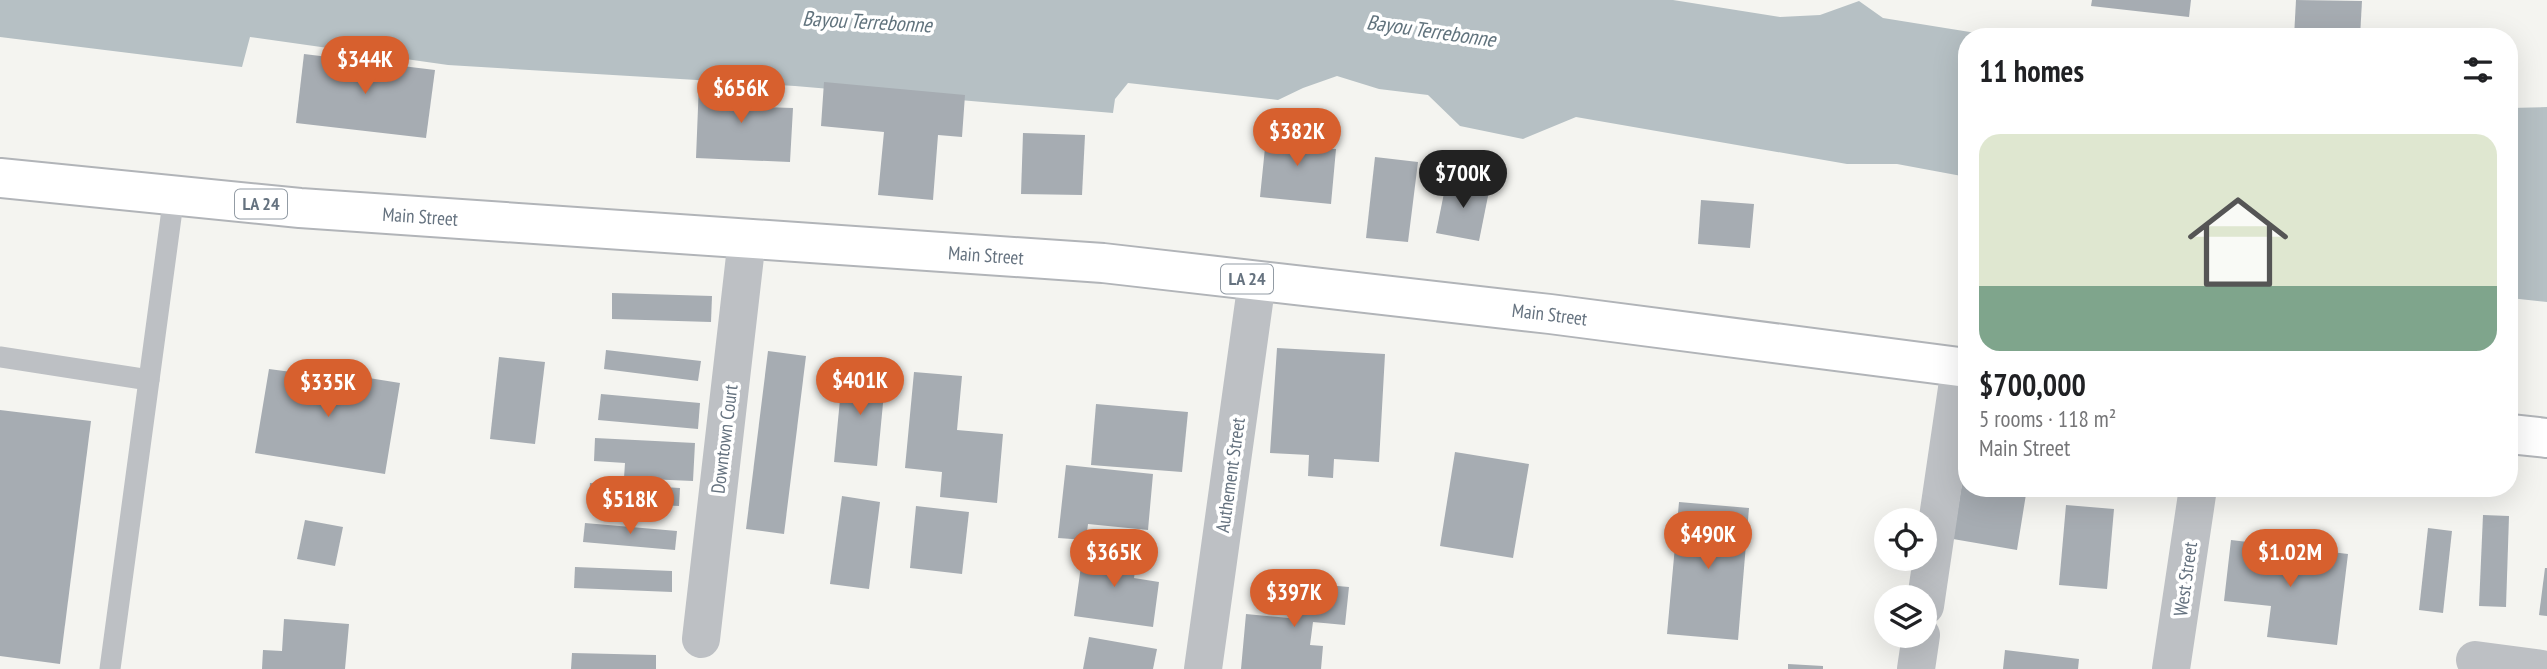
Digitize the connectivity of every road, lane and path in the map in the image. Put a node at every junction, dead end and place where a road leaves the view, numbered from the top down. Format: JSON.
{"nodes":[{"id":1,"x":0,"y":178,"type":"edge"},
{"id":2,"x":174,"y":195,"type":"junction"},
{"id":3,"x":747,"y":239,"type":"junction"},
{"id":4,"x":1257,"y":281,"type":"junction"},
{"id":5,"x":0,"y":357,"type":"edge"},
{"id":6,"x":1958,"y":367,"type":"edge"},
{"id":7,"x":149,"y":380,"type":"junction"},
{"id":8,"x":1958,"y":405,"type":"edge"},
{"id":9,"x":2518,"y":435,"type":"edge"},
{"id":10,"x":2547,"y":438,"type":"edge"},
{"id":11,"x":2197,"y":497,"type":"edge"},
{"id":12,"x":1928,"y":585,"type":"edge"},
{"id":13,"x":701,"y":639,"type":"dead end"},
{"id":14,"x":1919,"y":648,"type":"edge"},
{"id":15,"x":2475,"y":660,"type":"dead end"},
{"id":16,"x":110,"y":669,"type":"edge"},
{"id":17,"x":1203,"y":669,"type":"edge"},
{"id":18,"x":1916,"y":669,"type":"edge"},
{"id":19,"x":2171,"y":669,"type":"edge"},
{"id":20,"x":2542,"y":669,"type":"edge"}],
"edges":[{"from":1,"to":2,"type":"main road","name":"Main Street","number":"LA 24"},
{"from":2,"to":3,"type":"main road","name":"Main Street","number":"LA 24"},
{"from":2,"to":7,"type":"lane"},
{"from":3,"to":4,"type":"main road","name":"Main Street","number":"LA 24"},
{"from":3,"to":13,"type":"street","name":"Downtown Court"},
{"from":4,"to":6,"type":"main road","name":"Main Street","number":"LA 24"},
{"from":4,"to":17,"type":"street","name":"Authement Street"},
{"from":5,"to":7,"type":"lane"},
{"from":7,"to":16,"type":"lane"},
{"from":8,"to":12,"type":"street"},
{"from":9,"to":10,"type":"main road"},
{"from":11,"to":19,"type":"street","name":"West Street"},
{"from":14,"to":18,"type":"street"},
{"from":15,"to":20,"type":"street"}]}
